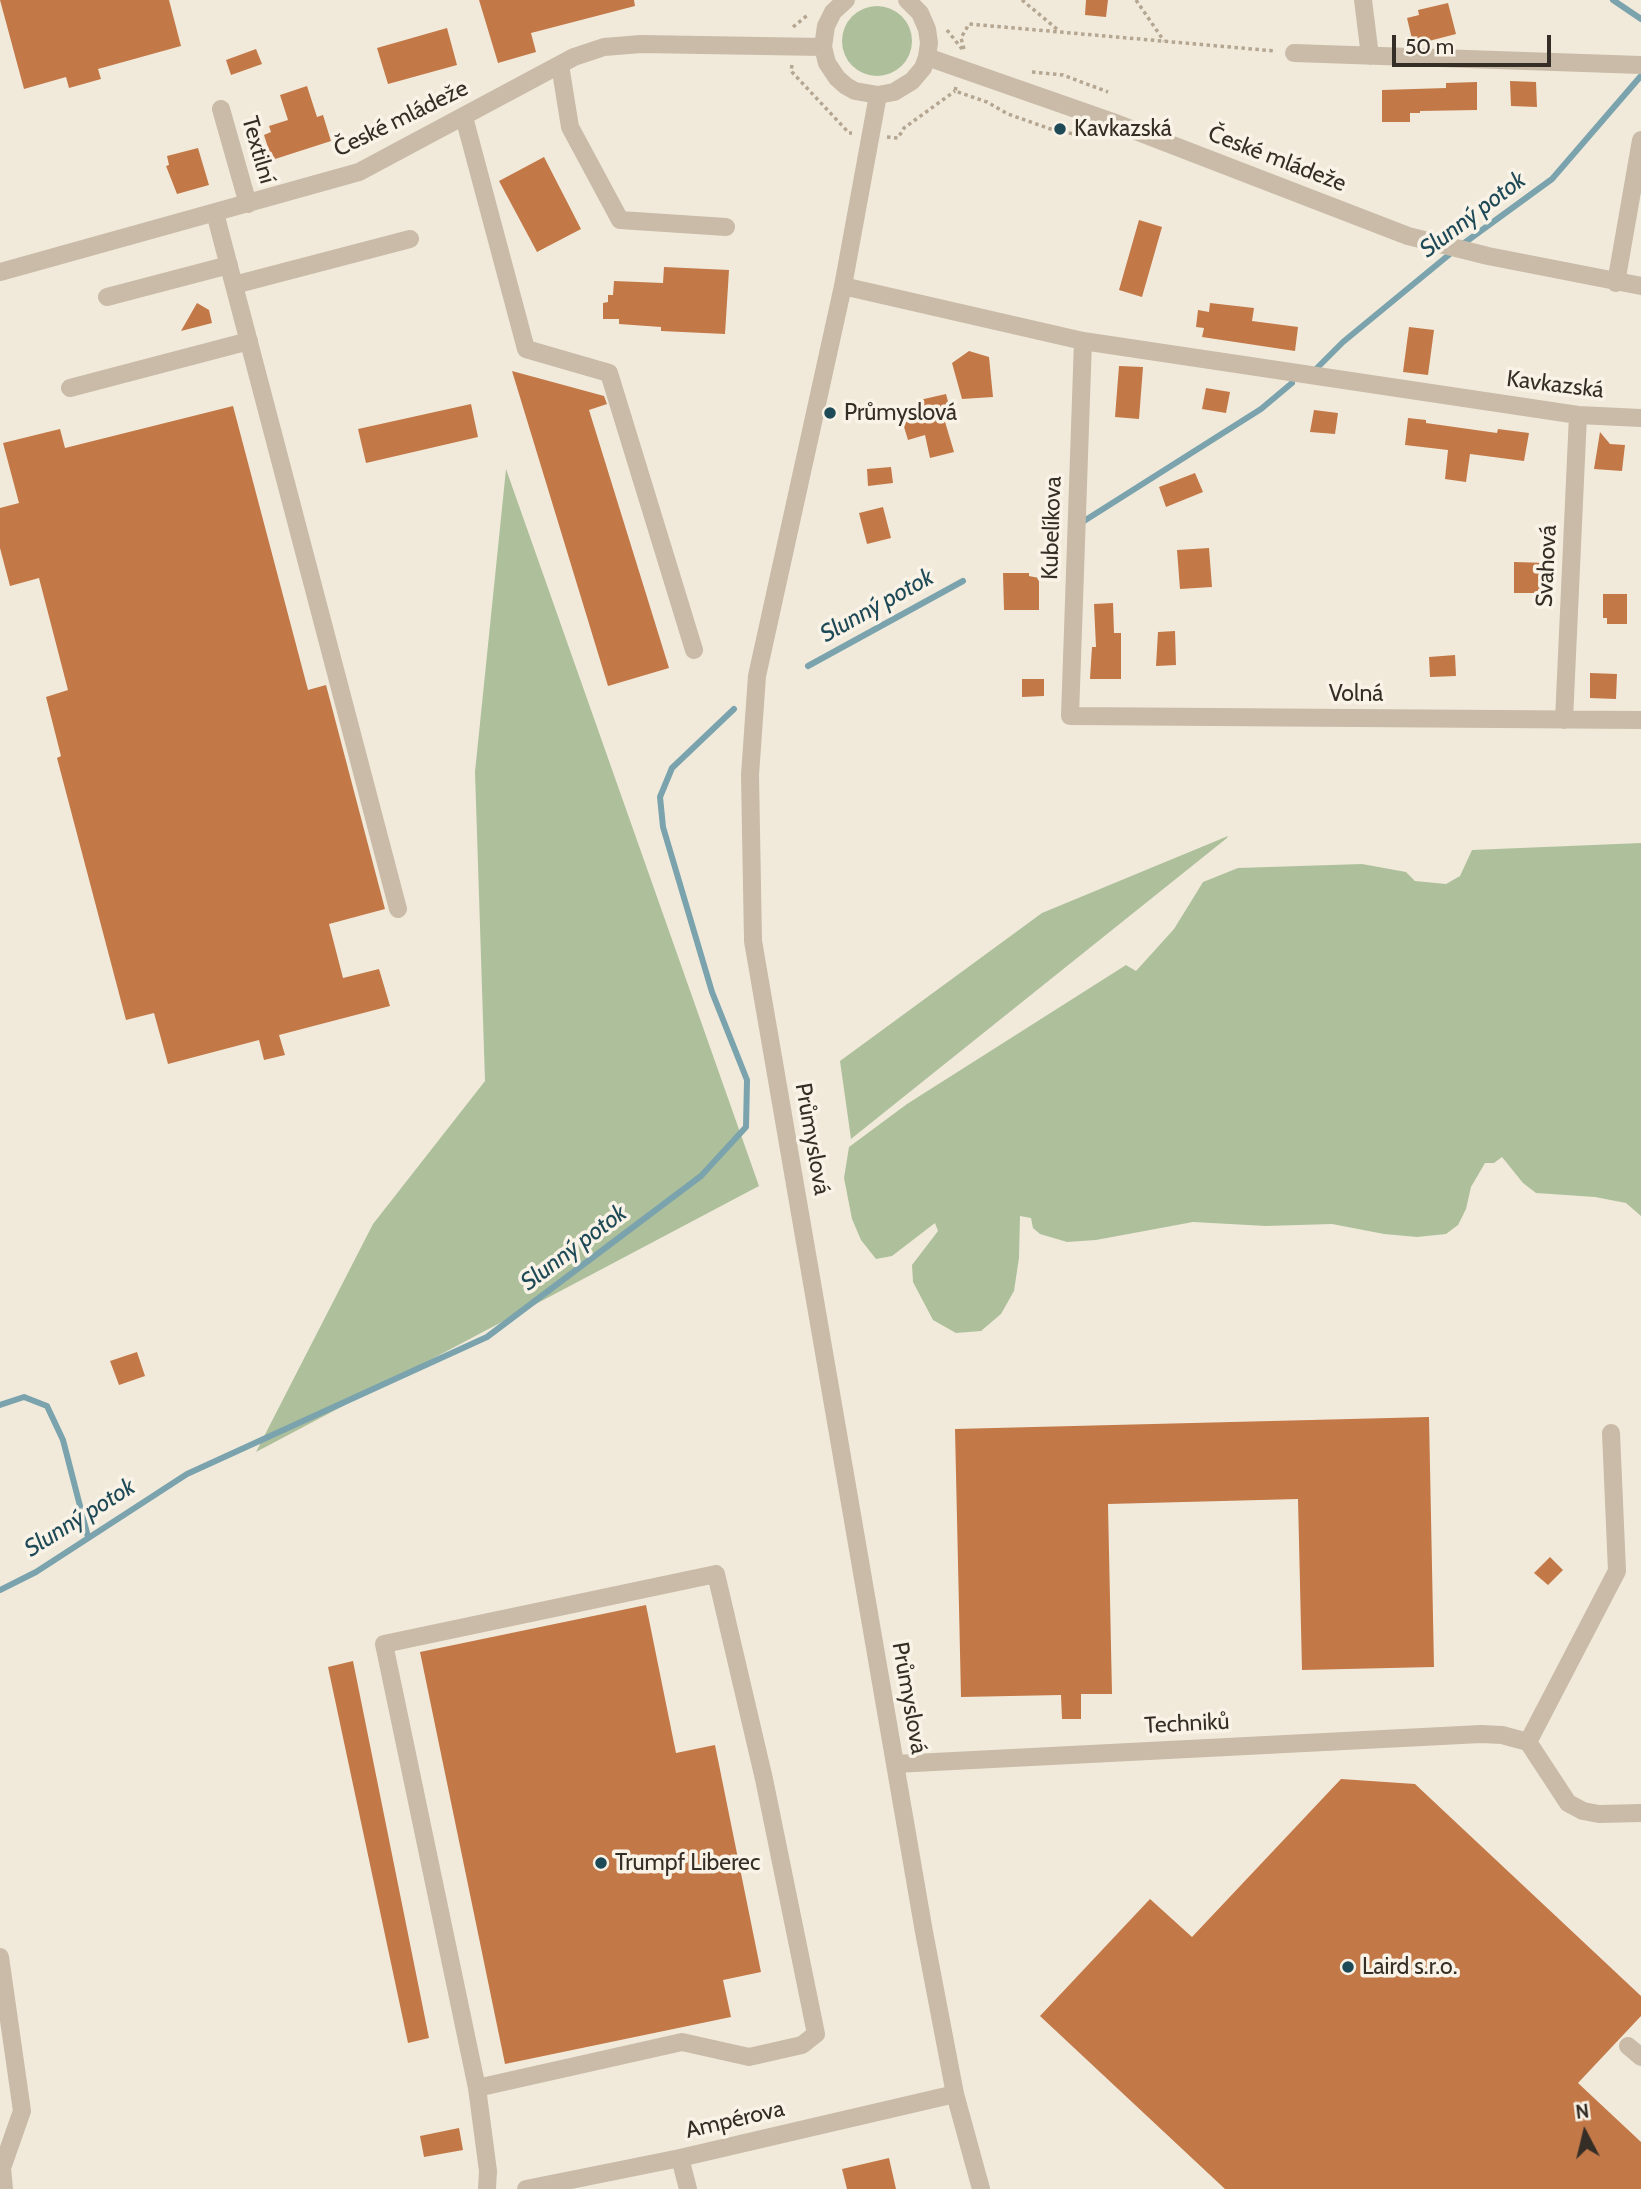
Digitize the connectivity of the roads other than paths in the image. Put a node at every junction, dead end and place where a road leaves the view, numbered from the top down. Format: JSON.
{"nodes":[{"id":1,"x":846,"y":0,"type":"edge"},
{"id":2,"x":907,"y":0,"type":"edge"},
{"id":3,"x":1363,"y":0,"type":"edge"},
{"id":4,"x":824,"y":47,"type":"junction"},
{"id":5,"x":1294,"y":53,"type":"dead end"},
{"id":6,"x":1370,"y":56,"type":"junction"},
{"id":7,"x":928,"y":57,"type":"junction"},
{"id":8,"x":560,"y":65,"type":"junction"},
{"id":9,"x":1641,"y":65,"type":"edge"},
{"id":10,"x":878,"y":95,"type":"junction"},
{"id":11,"x":221,"y":109,"type":"dead end"},
{"id":12,"x":464,"y":117,"type":"junction"},
{"id":13,"x":1641,"y":140,"type":"edge"},
{"id":14,"x":248,"y":204,"type":"junction"},
{"id":15,"x":215,"y":213,"type":"junction"},
{"id":16,"x":726,"y":228,"type":"dead end"},
{"id":17,"x":410,"y":239,"type":"dead end"},
{"id":18,"x":229,"y":265,"type":"junction"},
{"id":19,"x":0,"y":272,"type":"edge"},
{"id":20,"x":1616,"y":283,"type":"junction"},
{"id":21,"x":234,"y":285,"type":"junction"},
{"id":22,"x":843,"y":286,"type":"junction"},
{"id":23,"x":1641,"y":286,"type":"edge"},
{"id":24,"x":107,"y":297,"type":"dead end"},
{"id":25,"x":248,"y":341,"type":"junction"},
{"id":26,"x":1083,"y":341,"type":"junction"},
{"id":27,"x":70,"y":388,"type":"dead end"},
{"id":28,"x":1578,"y":415,"type":"junction"},
{"id":29,"x":1641,"y":418,"type":"edge"},
{"id":30,"x":694,"y":650,"type":"dead end"},
{"id":31,"x":1070,"y":716,"type":"joint"},
{"id":32,"x":1564,"y":720,"type":"junction"},
{"id":33,"x":1641,"y":720,"type":"edge"},
{"id":34,"x":398,"y":909,"type":"dead end"},
{"id":35,"x":1611,"y":1433,"type":"dead end"},
{"id":36,"x":1528,"y":1742,"type":"junction"},
{"id":37,"x":895,"y":1764,"type":"junction"},
{"id":38,"x":1641,"y":1813,"type":"edge"},
{"id":39,"x":0,"y":1957,"type":"edge"},
{"id":40,"x":477,"y":2088,"type":"junction"},
{"id":41,"x":954,"y":2094,"type":"junction"},
{"id":42,"x":680,"y":2158,"type":"junction"},
{"id":43,"x":589,"y":2183,"type":"edge"},
{"id":44,"x":3,"y":2187,"type":"edge"},
{"id":45,"x":487,"y":2189,"type":"edge"},
{"id":46,"x":526,"y":2189,"type":"edge"},
{"id":47,"x":688,"y":2189,"type":"edge"},
{"id":48,"x":981,"y":2189,"type":"edge"}],
"edges":[{"from":1,"to":4,"type":"street"},
{"from":2,"to":7,"type":"street"},
{"from":3,"to":6,"type":"street"},
{"from":4,"to":8,"type":"street","name":"České mládeže"},
{"from":4,"to":10,"type":"street"},
{"from":5,"to":6,"type":"street"},
{"from":6,"to":9,"type":"street"},
{"from":7,"to":10,"type":"street"},
{"from":7,"to":20,"type":"street","name":"České mládeže"},
{"from":8,"to":12,"type":"street","name":"České mládeže"},
{"from":8,"to":16,"type":"street"},
{"from":10,"to":22,"type":"street","name":"Průmyslová"},
{"from":11,"to":14,"type":"street","name":"Textilní"},
{"from":12,"to":14,"type":"street","name":"České mládeže"},
{"from":12,"to":30,"type":"street"},
{"from":13,"to":20,"type":"street"},
{"from":14,"to":15,"type":"street","name":"České mládeže"},
{"from":15,"to":18,"type":"street"},
{"from":15,"to":19,"type":"street","name":"České mládeže"},
{"from":17,"to":21,"type":"street"},
{"from":18,"to":21,"type":"street"},
{"from":18,"to":24,"type":"street"},
{"from":20,"to":23,"type":"street","name":"České mládeže"},
{"from":21,"to":25,"type":"street"},
{"from":22,"to":26,"type":"street","name":"Kavkazská"},
{"from":22,"to":37,"type":"street","name":"Průmyslová"},
{"from":25,"to":27,"type":"street"},
{"from":25,"to":34,"type":"street"},
{"from":26,"to":28,"type":"street","name":"Kavkazská"},
{"from":26,"to":31,"type":"street","name":"Kubelíkova"},
{"from":28,"to":29,"type":"street","name":"Kavkazská"},
{"from":28,"to":32,"type":"street","name":"Svahová"},
{"from":31,"to":32,"type":"street","name":"Volná"},
{"from":32,"to":33,"type":"street","name":"Volná"},
{"from":35,"to":36,"type":"street"},
{"from":36,"to":37,"type":"street","name":"Techniků"},
{"from":36,"to":38,"type":"street"},
{"from":37,"to":41,"type":"street","name":"Průmyslová"},
{"from":39,"to":44,"type":"street"},
{"from":40,"to":40,"type":"street"},
{"from":40,"to":45,"type":"street"},
{"from":41,"to":42,"type":"street","name":"Ampérova"},
{"from":41,"to":48,"type":"street","name":"Průmyslová"},
{"from":42,"to":43,"type":"street","name":"Ampérova"},
{"from":42,"to":47,"type":"street"},
{"from":43,"to":46,"type":"street","name":"Ampérova"}]}
